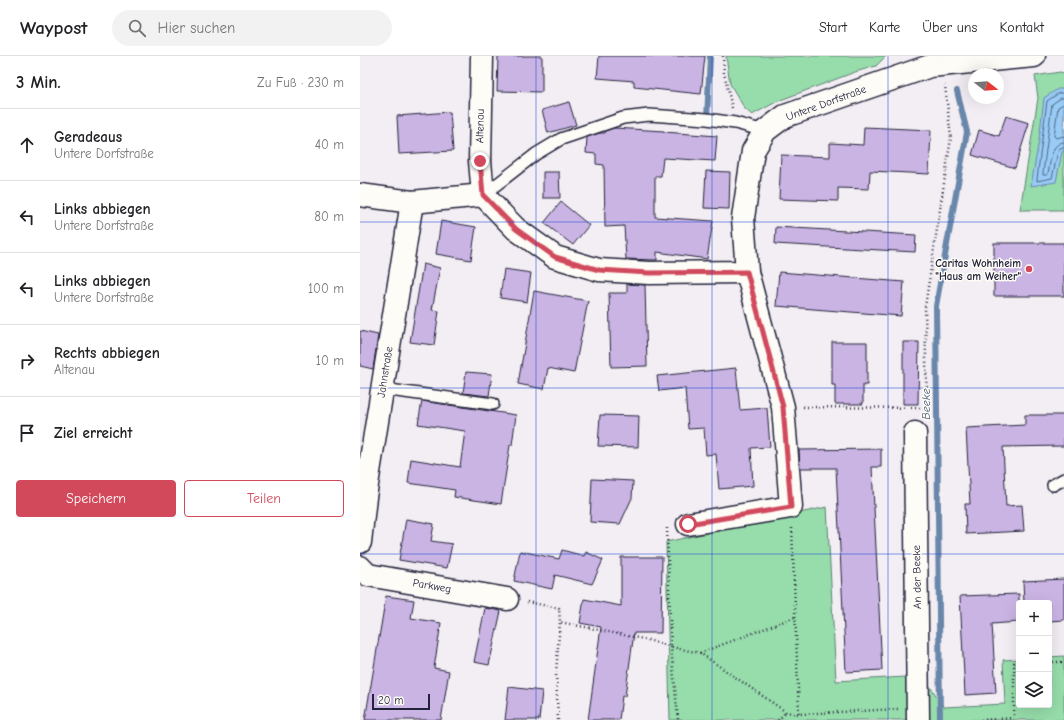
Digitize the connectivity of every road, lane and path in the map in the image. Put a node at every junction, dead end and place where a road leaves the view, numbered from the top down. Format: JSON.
{"nodes":[{"id":1,"x":482,"y":56,"type":"edge"},
{"id":2,"x":723,"y":56,"type":"edge"},
{"id":3,"x":1034,"y":56,"type":"edge"},
{"id":4,"x":927,"y":61,"type":"edge"},
{"id":5,"x":735,"y":123,"type":"junction"},
{"id":6,"x":765,"y":131,"type":"junction"},
{"id":7,"x":360,"y":195,"type":"edge"},
{"id":8,"x":483,"y":195,"type":"junction"},
{"id":9,"x":412,"y":202,"type":"junction"},
{"id":10,"x":747,"y":272,"type":"junction"},
{"id":11,"x":382,"y":389,"type":"junction"},
{"id":12,"x":493,"y":404,"type":"dead end"},
{"id":13,"x":783,"y":407,"type":"junction"},
{"id":14,"x":927,"y":408,"type":"junction"},
{"id":15,"x":915,"y":433,"type":"joint"},
{"id":16,"x":1064,"y":479,"type":"edge"},
{"id":17,"x":1054,"y":485,"type":"dead end"},
{"id":18,"x":791,"y":507,"type":"junction"},
{"id":19,"x":688,"y":524,"type":"joint"},
{"id":20,"x":360,"y":542,"type":"edge"},
{"id":21,"x":360,"y":567,"type":"edge"},
{"id":22,"x":507,"y":599,"type":"joint"},
{"id":23,"x":795,"y":617,"type":"junction"},
{"id":24,"x":560,"y":622,"type":"junction"},
{"id":25,"x":671,"y":647,"type":"junction"},
{"id":26,"x":700,"y":653,"type":"junction"},
{"id":27,"x":1052,"y":662,"type":"edge"},
{"id":28,"x":1064,"y":662,"type":"edge"},
{"id":29,"x":1016,"y":664,"type":"edge"},
{"id":30,"x":786,"y":712,"type":"junction"},
{"id":31,"x":799,"y":714,"type":"junction"},
{"id":32,"x":918,"y":714,"type":"edge"},
{"id":33,"x":558,"y":720,"type":"edge"},
{"id":34,"x":678,"y":720,"type":"edge"},
{"id":35,"x":778,"y":720,"type":"edge"},
{"id":36,"x":981,"y":720,"type":"edge"}],
"edges":[{"from":1,"to":8,"type":"street","name":"Altenau"},
{"from":2,"to":5,"type":"path"},
{"from":3,"to":4,"type":"street","name":"Untere Dorfstraße"},
{"from":4,"to":6,"type":"street","name":"Untere Dorfstraße"},
{"from":4,"to":14,"type":"path"},
{"from":5,"to":6,"type":"lane"},
{"from":5,"to":8,"type":"lane"},
{"from":6,"to":10,"type":"street","name":"Untere Dorfstraße"},
{"from":7,"to":9,"type":"street"},
{"from":8,"to":9,"type":"street"},
{"from":8,"to":10,"type":"street"},
{"from":9,"to":11,"type":"street","name":"Jahnstraße"},
{"from":10,"to":13,"type":"street","name":"Untere Dorfstraße"},
{"from":11,"to":12,"type":"lane"},
{"from":11,"to":20,"type":"street","name":"Jahnstraße"},
{"from":13,"to":14,"type":"path"},
{"from":13,"to":18,"type":"street","name":"Untere Dorfstraße"},
{"from":14,"to":15,"type":"path"},
{"from":15,"to":32,"type":"street","name":"An der Beeke"},
{"from":16,"to":17,"type":"lane"},
{"from":18,"to":19,"type":"street"},
{"from":18,"to":23,"type":"path"},
{"from":19,"to":25,"type":"path"},
{"from":21,"to":22,"type":"street","name":"Parkweg"},
{"from":22,"to":24,"type":"path"},
{"from":23,"to":26,"type":"path"},
{"from":23,"to":31,"type":"path"},
{"from":24,"to":25,"type":"path"},
{"from":24,"to":33,"type":"path"},
{"from":25,"to":26,"type":"path"},
{"from":25,"to":34,"type":"path"},
{"from":26,"to":30,"type":"path"},
{"from":27,"to":28,"type":"path"},
{"from":29,"to":36,"type":"path"},
{"from":30,"to":31,"type":"path"},
{"from":30,"to":35,"type":"path"},
{"from":31,"to":32,"type":"path"}]}
